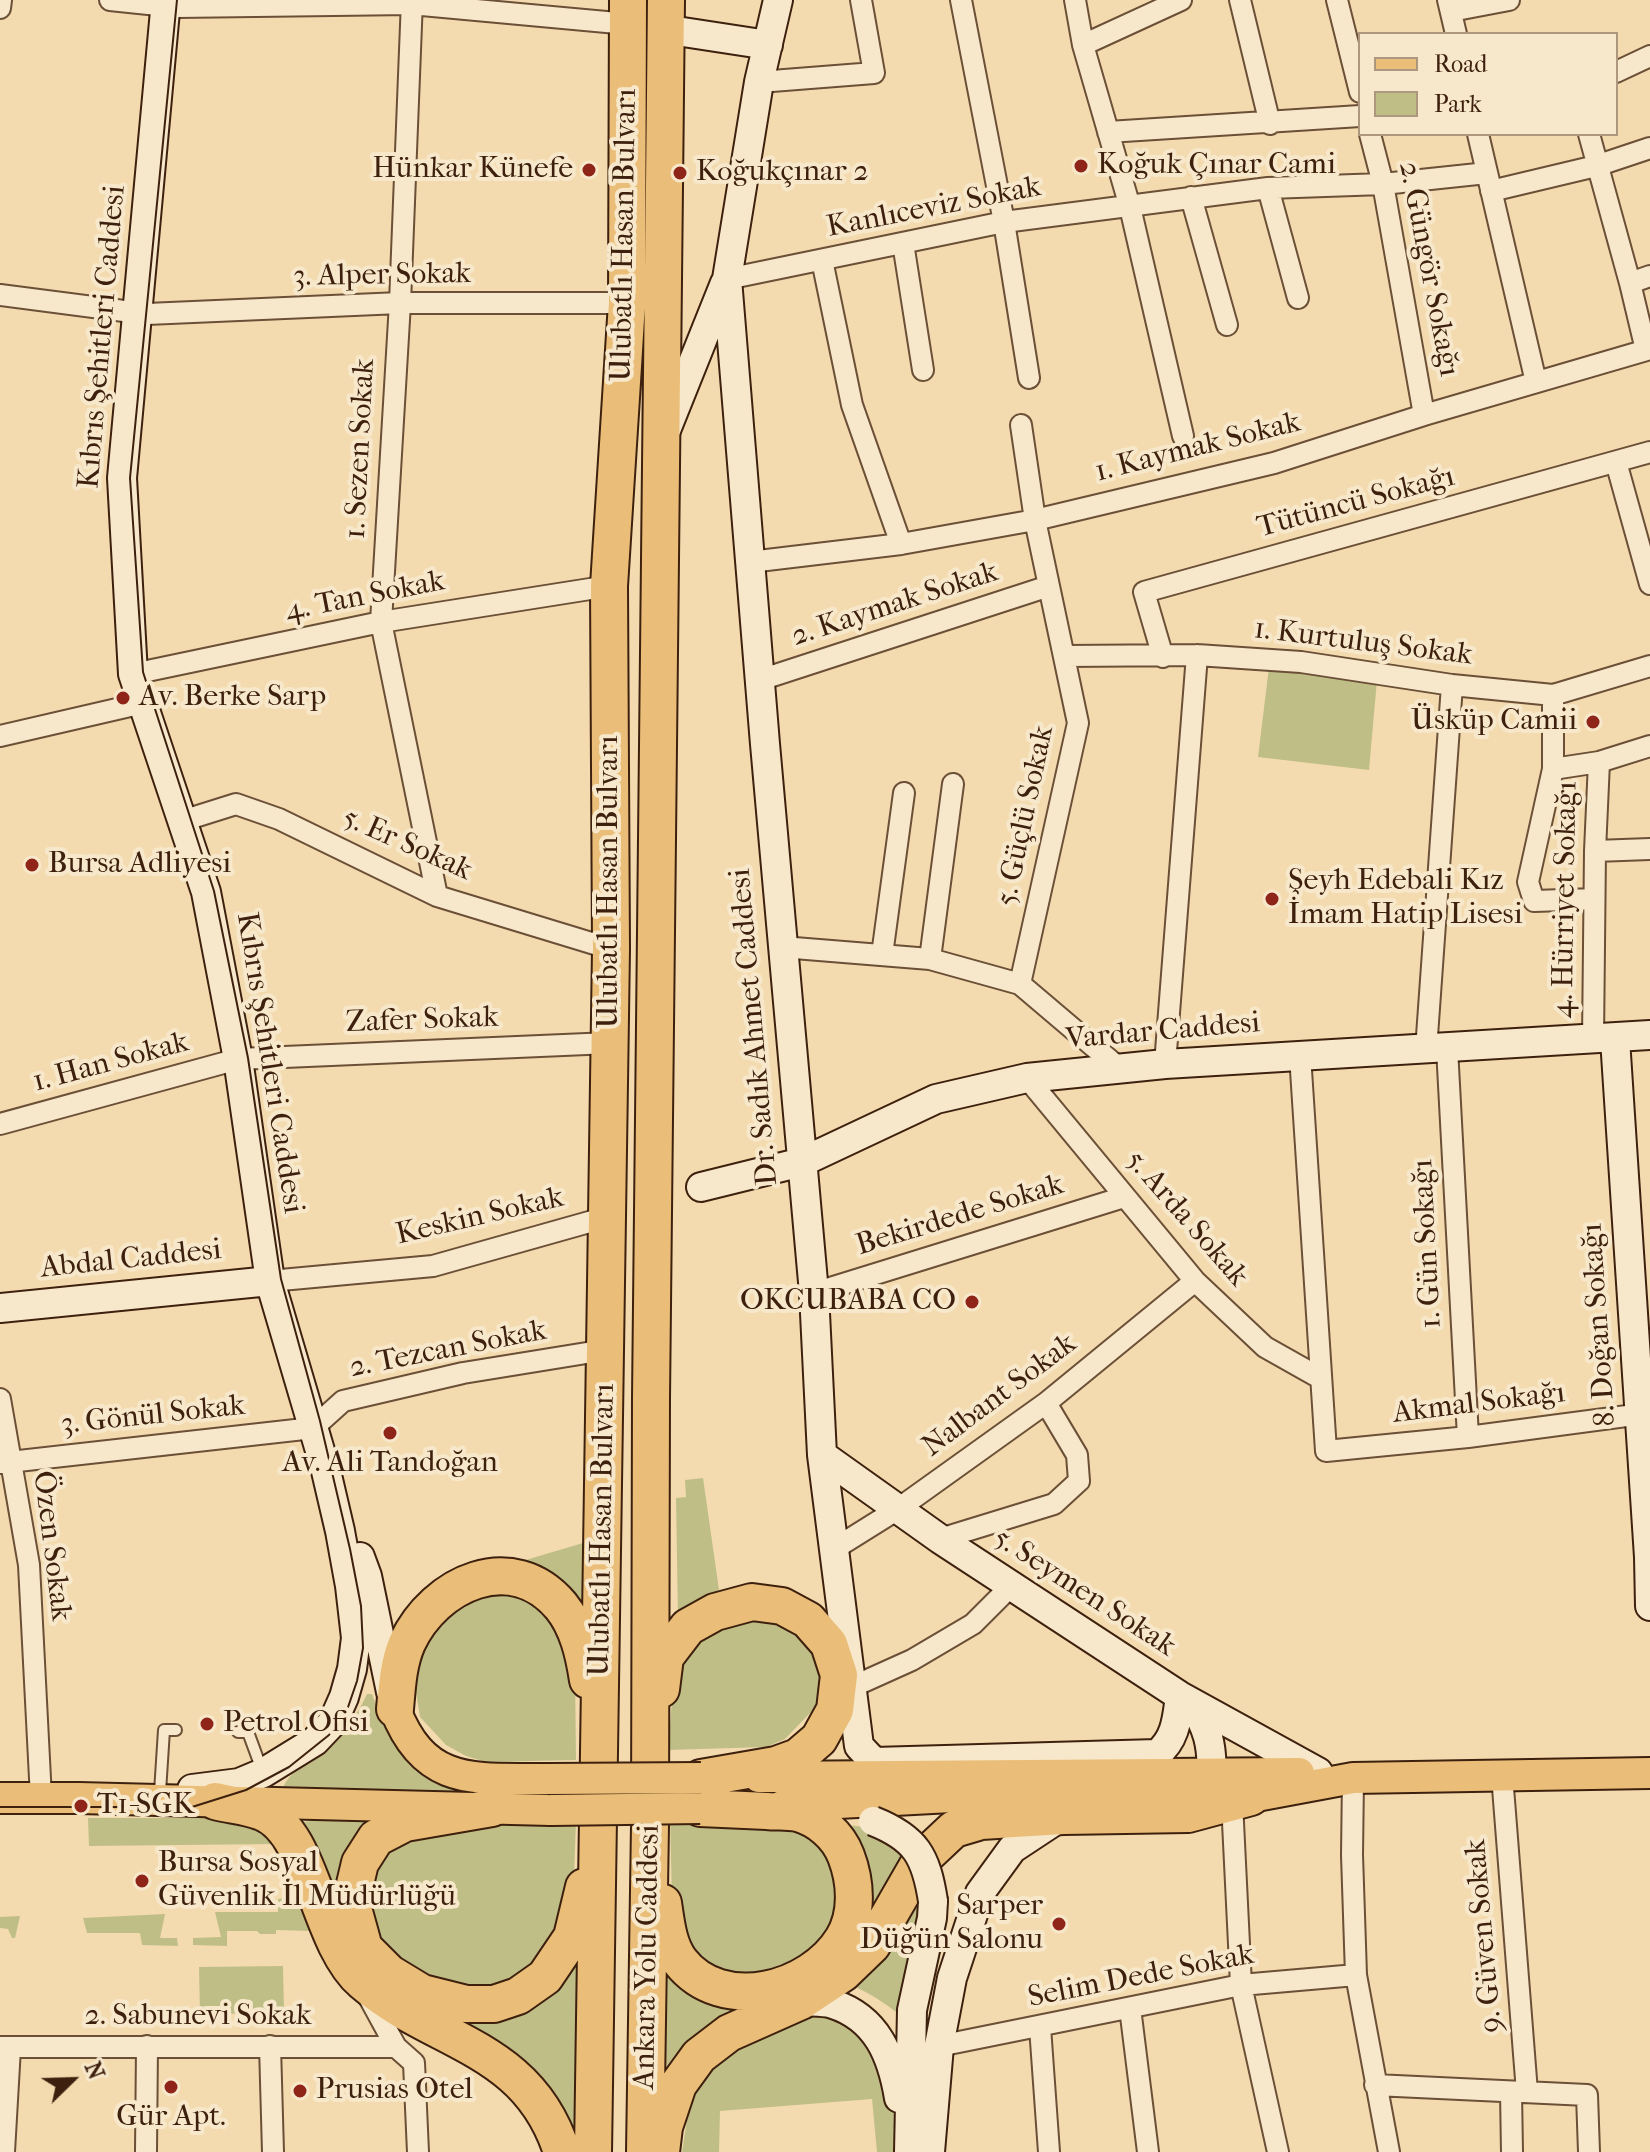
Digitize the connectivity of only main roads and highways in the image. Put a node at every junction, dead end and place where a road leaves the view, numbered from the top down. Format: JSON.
{"nodes":[{"id":1,"x":666,"y":0,"type":"edge"},
{"id":2,"x":628,"y":12,"type":"edge"},
{"id":3,"x":684,"y":16,"type":"edge"},
{"id":4,"x":663,"y":165,"type":"junction"},
{"id":5,"x":395,"y":1709,"type":"joint"},
{"id":6,"x":650,"y":1762,"type":"junction"},
{"id":7,"x":601,"y":1765,"type":"junction"},
{"id":8,"x":1650,"y":1773,"type":"edge"},
{"id":9,"x":1353,"y":1778,"type":"junction"},
{"id":10,"x":1231,"y":1791,"type":"junction"},
{"id":11,"x":700,"y":1793,"type":"junction"},
{"id":12,"x":0,"y":1798,"type":"edge"},
{"id":13,"x":215,"y":1801,"type":"junction"},
{"id":14,"x":492,"y":1808,"type":"junction"},
{"id":15,"x":650,"y":1825,"type":"junction"},
{"id":16,"x":599,"y":1827,"type":"junction"},
{"id":17,"x":562,"y":2152,"type":"edge"},
{"id":18,"x":593,"y":2152,"type":"edge"},
{"id":19,"x":645,"y":2152,"type":"edge"},
{"id":20,"x":661,"y":2152,"type":"edge"}],
"edges":[{"from":1,"to":4,"type":"highway","name":"Ulubatlı Hasan Bulvarı"},
{"from":2,"to":7,"type":"highway","name":"Ulubatlı Hasan Bulvarı"},
{"from":3,"to":4,"type":"highway"},
{"from":4,"to":6,"type":"highway","name":"Ulubatlı Hasan Bulvarı"},
{"from":5,"to":7,"type":"highway"},
{"from":5,"to":11,"type":"main road","bridge":true},
{"from":6,"to":11,"type":"highway"},
{"from":6,"to":15,"type":"highway","name":"Ankara Yolu Caddesi"},
{"from":7,"to":16,"type":"highway","name":"Ankara Yolu Caddesi"},
{"from":8,"to":9,"type":"main road"},
{"from":9,"to":10,"type":"main road"},
{"from":9,"to":10,"type":"main road"},
{"from":10,"to":11,"type":"main road"},
{"from":10,"to":11,"type":"main road"},
{"from":10,"to":20,"type":"highway"},
{"from":11,"to":14,"type":"main road","bridge":true},
{"from":11,"to":15,"type":"highway"},
{"from":12,"to":13,"type":"main road"},
{"from":13,"to":14,"type":"main road"},
{"from":13,"to":17,"type":"highway"},
{"from":14,"to":16,"type":"highway"},
{"from":15,"to":19,"type":"highway","name":"Ankara Yolu Caddesi"},
{"from":16,"to":18,"type":"highway","name":"Ankara Yolu Caddesi"}]}
